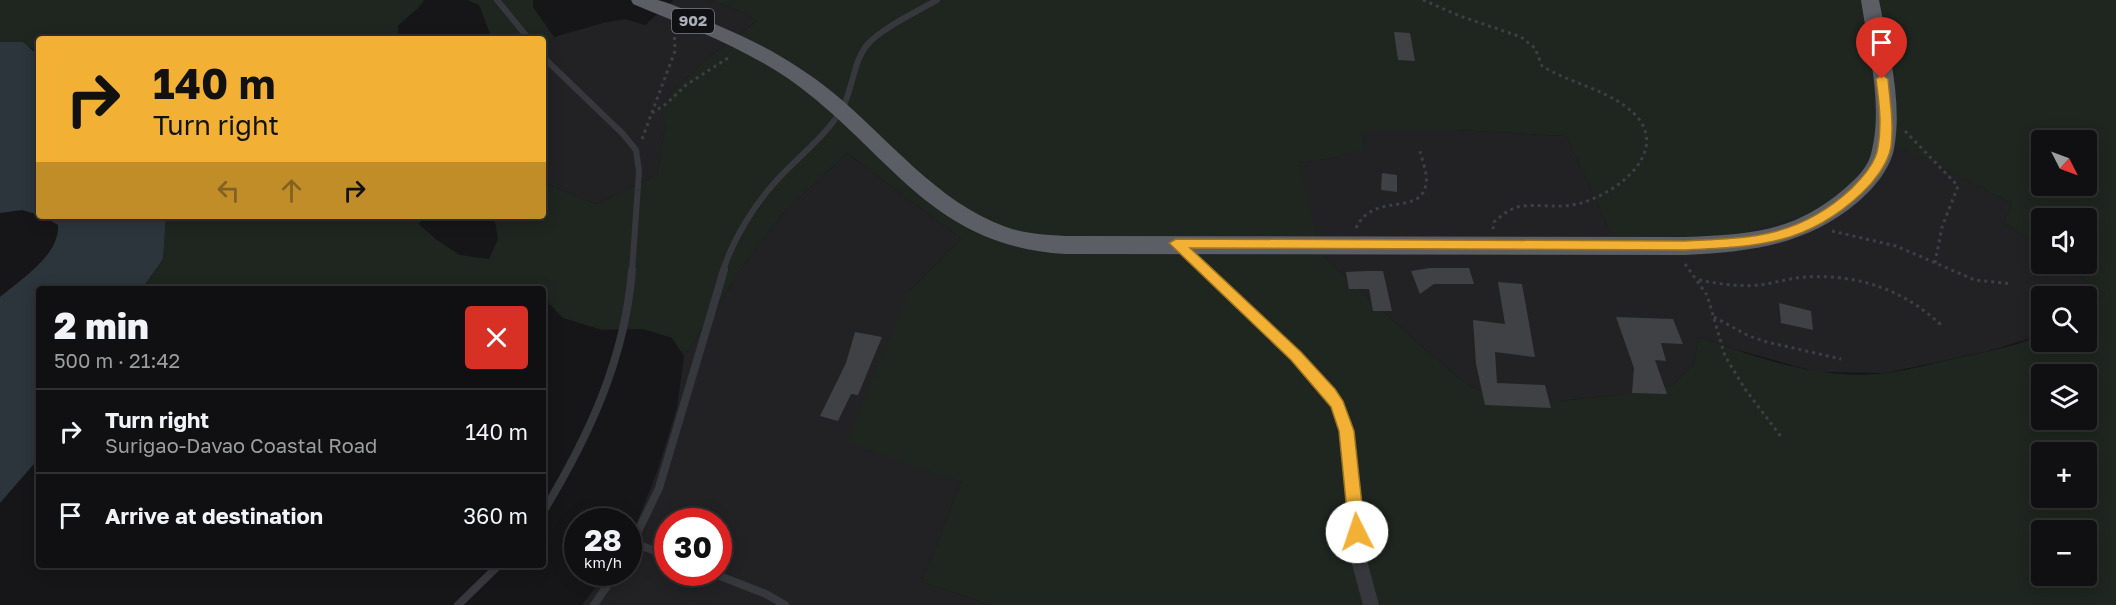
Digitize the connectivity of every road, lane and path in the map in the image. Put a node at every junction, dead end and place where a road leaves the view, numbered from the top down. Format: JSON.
{"nodes":[{"id":1,"x":497,"y":0,"type":"edge"},
{"id":2,"x":640,"y":0,"type":"edge"},
{"id":3,"x":937,"y":0,"type":"edge"},
{"id":4,"x":1423,"y":0,"type":"edge"},
{"id":5,"x":1870,"y":0,"type":"edge"},
{"id":6,"x":666,"y":11,"type":"junction"},
{"id":7,"x":527,"y":36,"type":"edge"},
{"id":8,"x":752,"y":47,"type":"junction"},
{"id":9,"x":546,"y":60,"type":"edge"},
{"id":10,"x":841,"y":110,"type":"junction"},
{"id":11,"x":652,"y":113,"type":"junction"},
{"id":12,"x":1886,"y":114,"type":"junction"},
{"id":13,"x":637,"y":151,"type":"junction"},
{"id":14,"x":1420,"y":151,"type":"dead end"},
{"id":15,"x":1810,"y":226,"type":"junction"},
{"id":16,"x":1176,"y":243,"type":"junction"},
{"id":17,"x":1358,"y":244,"type":"junction"},
{"id":18,"x":1490,"y":244,"type":"junction"},
{"id":19,"x":1678,"y":246,"type":"junction"},
{"id":20,"x":1935,"y":264,"type":"junction"},
{"id":21,"x":1699,"y":280,"type":"junction"},
{"id":22,"x":2012,"y":284,"type":"dead end"},
{"id":23,"x":1714,"y":317,"type":"junction"},
{"id":24,"x":1941,"y":325,"type":"dead end"},
{"id":25,"x":1841,"y":359,"type":"dead end"},
{"id":26,"x":1782,"y":438,"type":"dead end"},
{"id":27,"x":546,"y":507,"type":"edge"},
{"id":28,"x":642,"y":525,"type":"edge"},
{"id":29,"x":496,"y":568,"type":"edge"},
{"id":30,"x":732,"y":581,"type":"edge"},
{"id":31,"x":607,"y":586,"type":"edge"},
{"id":32,"x":458,"y":605,"type":"edge"},
{"id":33,"x":594,"y":605,"type":"edge"},
{"id":34,"x":785,"y":605,"type":"edge"},
{"id":35,"x":1371,"y":605,"type":"edge"}],
"edges":[{"from":1,"to":7,"type":"lane"},
{"from":2,"to":6,"type":"highway","number":"902"},
{"from":3,"to":10,"type":"lane"},
{"from":4,"to":18,"type":"path"},
{"from":5,"to":12,"type":"highway","number":"902"},
{"from":6,"to":8,"type":"highway","number":"902"},
{"from":6,"to":11,"type":"path"},
{"from":8,"to":10,"type":"highway","number":"902"},
{"from":8,"to":11,"type":"path"},
{"from":9,"to":13,"type":"lane"},
{"from":10,"to":16,"type":"highway","number":"902"},
{"from":10,"to":28,"type":"lane"},
{"from":11,"to":13,"type":"path"},
{"from":12,"to":15,"type":"highway","number":"902"},
{"from":12,"to":20,"type":"path"},
{"from":13,"to":27,"type":"lane"},
{"from":14,"to":17,"type":"path"},
{"from":15,"to":19,"type":"highway","number":"902"},
{"from":15,"to":20,"type":"path"},
{"from":16,"to":17,"type":"highway","number":"902"},
{"from":16,"to":35,"type":"street"},
{"from":17,"to":18,"type":"highway","number":"902"},
{"from":18,"to":19,"type":"highway","number":"902"},
{"from":19,"to":21,"type":"path"},
{"from":20,"to":22,"type":"path"},
{"from":21,"to":23,"type":"path"},
{"from":21,"to":24,"type":"path"},
{"from":23,"to":25,"type":"path"},
{"from":23,"to":26,"type":"path"},
{"from":29,"to":32,"type":"lane"},
{"from":30,"to":34,"type":"lane"},
{"from":31,"to":33,"type":"lane"}]}
